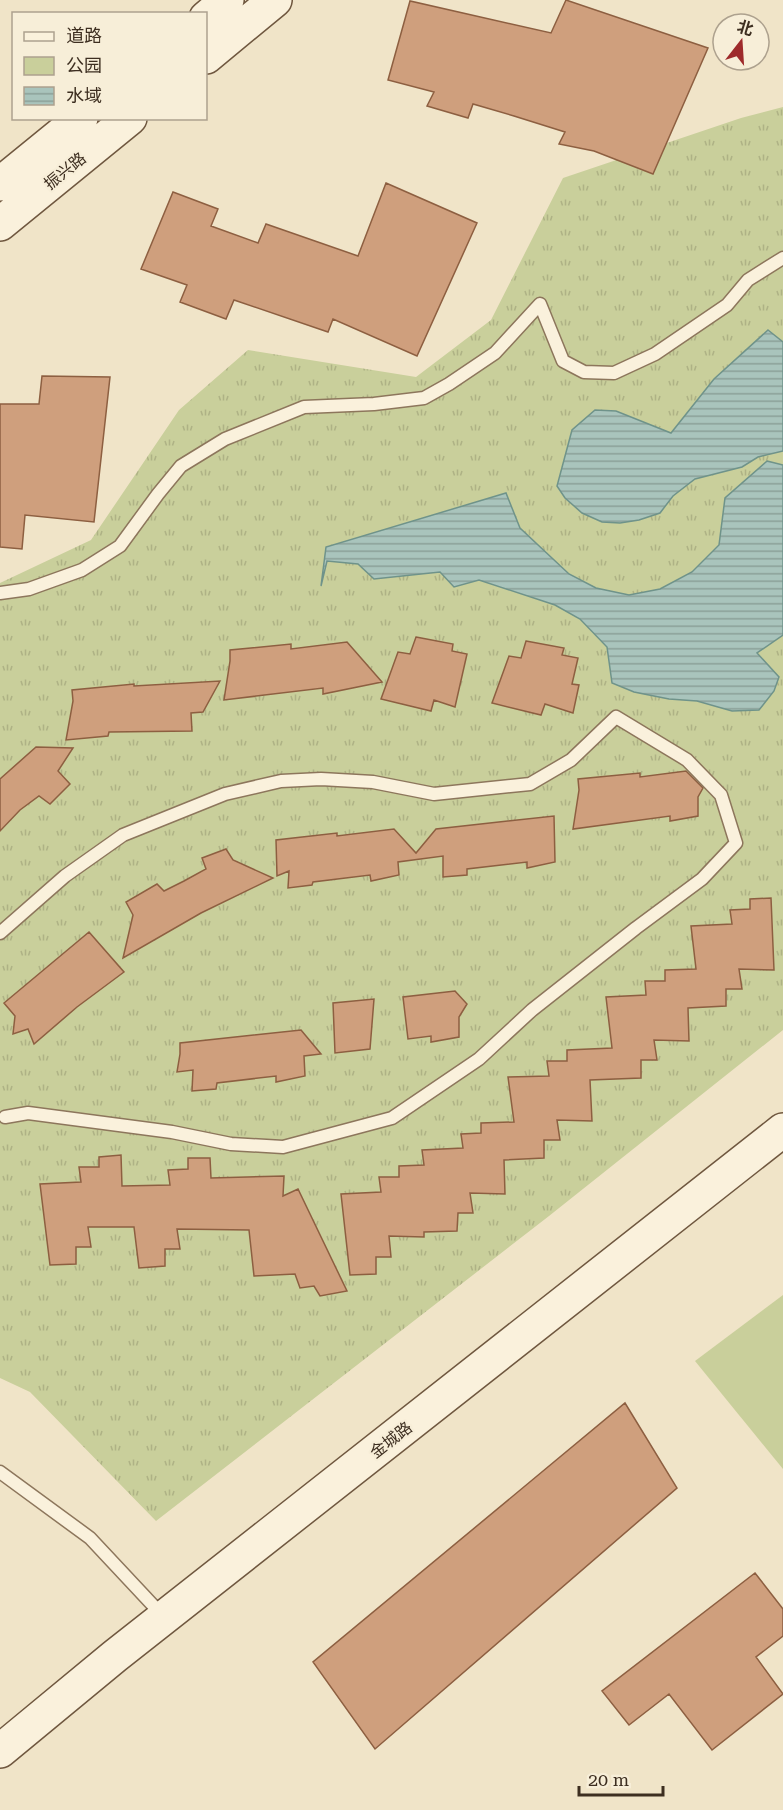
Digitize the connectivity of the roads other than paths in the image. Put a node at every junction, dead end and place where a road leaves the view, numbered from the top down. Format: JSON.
{"nodes":[{"id":1,"x":227,"y":0,"type":"edge"},
{"id":2,"x":275,"y":0,"type":"edge"},
{"id":3,"x":207,"y":17,"type":"edge"},
{"id":4,"x":207,"y":56,"type":"edge"},
{"id":5,"x":79,"y":120,"type":"edge"},
{"id":6,"x":128,"y":120,"type":"edge"},
{"id":7,"x":0,"y":184,"type":"edge"},
{"id":8,"x":0,"y":224,"type":"edge"},
{"id":9,"x":783,"y":258,"type":"edge"},
{"id":10,"x":0,"y":593,"type":"edge"},
{"id":11,"x":0,"y":933,"type":"edge"},
{"id":12,"x":2,"y":1119,"type":"edge"},
{"id":13,"x":783,"y":1130,"type":"edge"},
{"id":14,"x":0,"y":1472,"type":"edge"},
{"id":15,"x":164,"y":1618,"type":"junction"},
{"id":16,"x":0,"y":1751,"type":"edge"}],
"edges":[{"from":1,"to":3,"type":"street"},
{"from":2,"to":4,"type":"street"},
{"from":5,"to":7,"type":"street","name":"振兴路"},
{"from":6,"to":8,"type":"street","name":"振兴路"},
{"from":9,"to":10,"type":"lane"},
{"from":11,"to":12,"type":"lane"},
{"from":13,"to":15,"type":"street","name":"金城路"},
{"from":14,"to":15,"type":"lane"},
{"from":15,"to":16,"type":"street","name":"金城路"}]}
